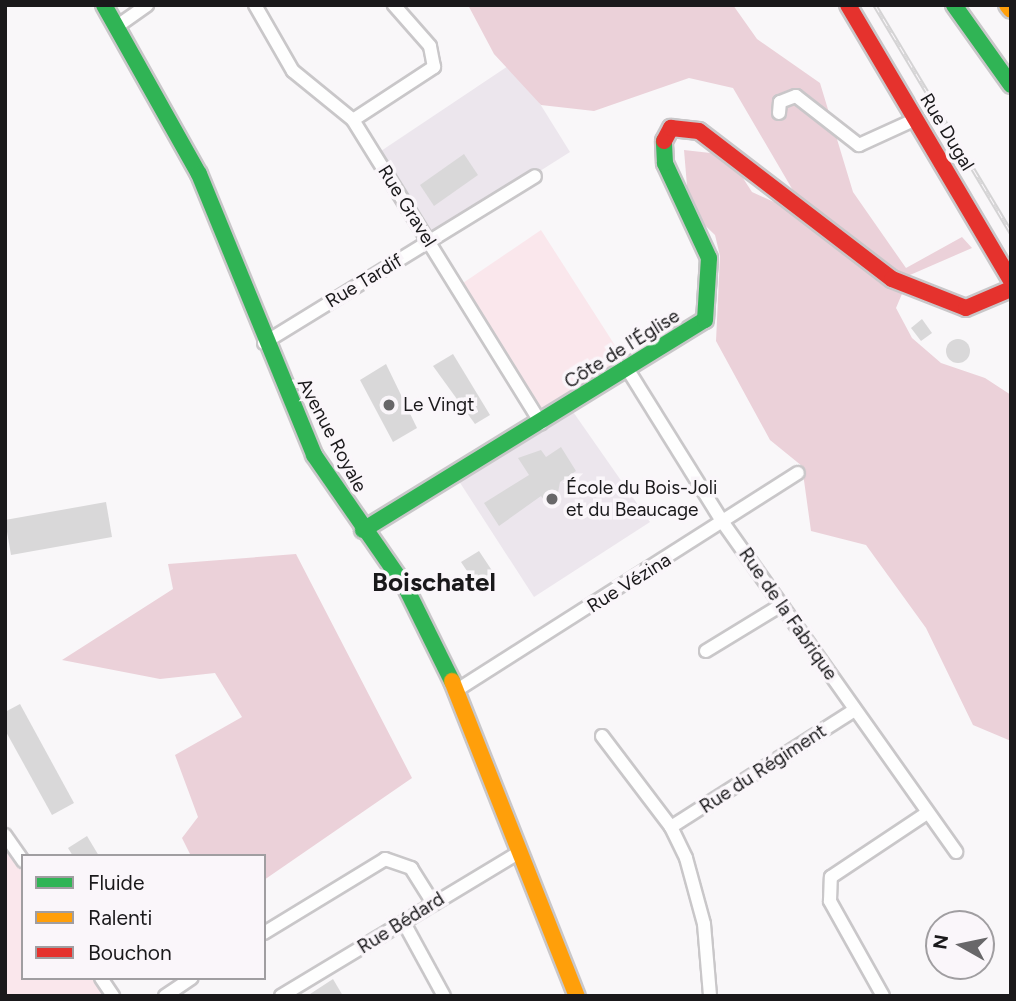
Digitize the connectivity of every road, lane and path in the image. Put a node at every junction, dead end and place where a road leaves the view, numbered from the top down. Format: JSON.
{"nodes":[{"id":1,"x":104,"y":5,"type":"edge"},
{"id":2,"x":147,"y":5,"type":"edge"},
{"id":3,"x":256,"y":5,"type":"edge"},
{"id":4,"x":394,"y":5,"type":"edge"},
{"id":5,"x":848,"y":5,"type":"edge"},
{"id":6,"x":954,"y":5,"type":"edge"},
{"id":7,"x":1007,"y":5,"type":"edge"},
{"id":8,"x":1011,"y":10,"type":"edge"},
{"id":9,"x":964,"y":24,"type":"junction"},
{"id":10,"x":116,"y":27,"type":"junction"},
{"id":11,"x":1011,"y":85,"type":"edge"},
{"id":12,"x":1011,"y":102,"type":"edge"},
{"id":13,"x":779,"y":113,"type":"dead end"},
{"id":14,"x":916,"y":119,"type":"junction"},
{"id":15,"x":354,"y":120,"type":"junction"},
{"id":16,"x":535,"y":176,"type":"dead end"},
{"id":17,"x":429,"y":242,"type":"junction"},
{"id":18,"x":1011,"y":281,"type":"edge"},
{"id":19,"x":1011,"y":289,"type":"edge"},
{"id":20,"x":264,"y":342,"type":"junction"},
{"id":21,"x":628,"y":370,"type":"junction"},
{"id":22,"x":541,"y":423,"type":"junction"},
{"id":23,"x":798,"y":473,"type":"dead end"},
{"id":24,"x":724,"y":524,"type":"junction"},
{"id":25,"x":363,"y":530,"type":"junction"},
{"id":26,"x":783,"y":604,"type":"junction"},
{"id":27,"x":706,"y":651,"type":"dead end"},
{"id":28,"x":457,"y":690,"type":"junction"},
{"id":29,"x":855,"y":710,"type":"junction"},
{"id":30,"x":602,"y":736,"type":"dead end"},
{"id":31,"x":927,"y":813,"type":"junction"},
{"id":32,"x":671,"y":827,"type":"junction"},
{"id":33,"x":5,"y":835,"type":"edge"},
{"id":34,"x":521,"y":851,"type":"junction"},
{"id":35,"x":956,"y":852,"type":"dead end"},
{"id":36,"x":21,"y":858,"type":"edge"},
{"id":37,"x":433,"y":903,"type":"junction"},
{"id":38,"x":404,"y":923,"type":"junction"},
{"id":39,"x":266,"y":932,"type":"edge"},
{"id":40,"x":102,"y":980,"type":"edge"},
{"id":41,"x":189,"y":980,"type":"edge"},
{"id":42,"x":113,"y":996,"type":"edge"},
{"id":43,"x":164,"y":996,"type":"edge"},
{"id":44,"x":281,"y":996,"type":"edge"},
{"id":45,"x":444,"y":996,"type":"edge"},
{"id":46,"x":577,"y":996,"type":"edge"},
{"id":47,"x":710,"y":996,"type":"edge"},
{"id":48,"x":883,"y":996,"type":"edge"}],
"edges":[{"from":1,"to":10,"type":"main road","name":"Avenue Royale"},
{"from":2,"to":10,"type":"street"},
{"from":3,"to":15,"type":"street","name":"Rue Gravel"},
{"from":4,"to":15,"type":"street"},
{"from":5,"to":14,"type":"main road","name":"Rue Dugal"},
{"from":6,"to":9,"type":"main road"},
{"from":7,"to":8,"type":"main road"},
{"from":9,"to":11,"type":"main road"},
{"from":9,"to":12,"type":"main road"},
{"from":10,"to":20,"type":"main road","name":"Avenue Royale"},
{"from":13,"to":14,"type":"street"},
{"from":14,"to":18,"type":"main road","name":"Rue Dugal"},
{"from":15,"to":17,"type":"street","name":"Rue Gravel"},
{"from":16,"to":17,"type":"street","name":"Rue Tardif"},
{"from":17,"to":20,"type":"street","name":"Rue Tardif"},
{"from":17,"to":22,"type":"street","name":"Rue Gravel"},
{"from":19,"to":21,"type":"main road","name":"Côte de l'Église"},
{"from":20,"to":25,"type":"main road","name":"Avenue Royale"},
{"from":21,"to":22,"type":"main road","name":"Côte de l'Église"},
{"from":21,"to":24,"type":"street","name":"Rue de la Fabrique"},
{"from":22,"to":25,"type":"main road","name":"Côte de l'Église"},
{"from":23,"to":24,"type":"street","name":"Rue Vézina"},
{"from":24,"to":26,"type":"street","name":"Rue de la Fabrique"},
{"from":24,"to":28,"type":"street","name":"Rue Vézina"},
{"from":25,"to":28,"type":"main road","name":"Avenue Royale"},
{"from":26,"to":27,"type":"street"},
{"from":26,"to":29,"type":"street","name":"Rue de la Fabrique"},
{"from":28,"to":34,"type":"main road","name":"Avenue Royale"},
{"from":29,"to":31,"type":"street","name":"Rue de la Fabrique"},
{"from":29,"to":32,"type":"street","name":"Rue du Régiment"},
{"from":30,"to":32,"type":"street"},
{"from":31,"to":35,"type":"street","name":"Rue de la Fabrique"},
{"from":31,"to":48,"type":"street"},
{"from":32,"to":47,"type":"street"},
{"from":33,"to":36,"type":"street"},
{"from":34,"to":37,"type":"street","name":"Rue Bédard"},
{"from":34,"to":46,"type":"main road","name":"Avenue Royale"},
{"from":37,"to":38,"type":"street","name":"Rue Bédard"},
{"from":37,"to":39,"type":"street"},
{"from":38,"to":44,"type":"street","name":"Rue Bédard"},
{"from":38,"to":45,"type":"street"},
{"from":40,"to":42,"type":"street"},
{"from":41,"to":43,"type":"street"}]}
